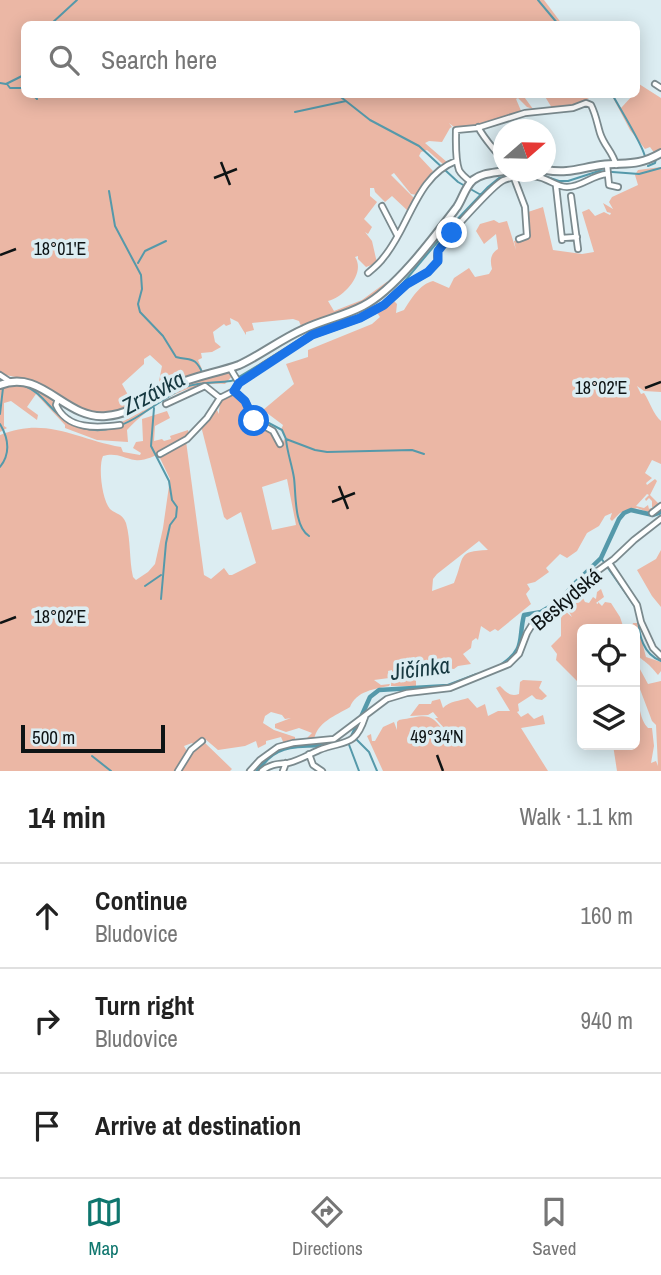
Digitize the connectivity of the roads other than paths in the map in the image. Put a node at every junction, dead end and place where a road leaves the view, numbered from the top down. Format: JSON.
{"nodes":[{"id":1,"x":655,"y":84,"type":"dead end"},
{"id":2,"x":661,"y":88,"type":"edge"},
{"id":3,"x":478,"y":127,"type":"junction"},
{"id":4,"x":493,"y":150,"type":"edge"},
{"id":5,"x":661,"y":153,"type":"edge"},
{"id":6,"x":456,"y":160,"type":"junction"},
{"id":7,"x":616,"y":165,"type":"junction"},
{"id":8,"x":607,"y":170,"type":"junction"},
{"id":9,"x":556,"y":172,"type":"edge"},
{"id":10,"x":493,"y":173,"type":"edge"},
{"id":11,"x":499,"y":182,"type":"edge"},
{"id":12,"x":515,"y":182,"type":"edge"},
{"id":13,"x":550,"y":182,"type":"edge"},
{"id":14,"x":556,"y":185,"type":"junction"},
{"id":15,"x":468,"y":186,"type":"junction"},
{"id":16,"x":618,"y":187,"type":"dead end"},
{"id":17,"x":571,"y":196,"type":"dead end"},
{"id":18,"x":383,"y":206,"type":"dead end"},
{"id":19,"x":450,"y":227,"type":"junction"},
{"id":20,"x":397,"y":235,"type":"junction"},
{"id":21,"x":577,"y":237,"type":"junction"},
{"id":22,"x":519,"y":239,"type":"dead end"},
{"id":23,"x":578,"y":249,"type":"dead end"},
{"id":24,"x":369,"y":273,"type":"dead end"},
{"id":25,"x":230,"y":368,"type":"junction"},
{"id":26,"x":0,"y":376,"type":"edge"},
{"id":27,"x":238,"y":380,"type":"junction"},
{"id":28,"x":9,"y":381,"type":"junction"},
{"id":29,"x":0,"y":384,"type":"edge"},
{"id":30,"x":234,"y":391,"type":"junction"},
{"id":31,"x":220,"y":398,"type":"junction"},
{"id":32,"x":58,"y":399,"type":"junction"},
{"id":33,"x":166,"y":404,"type":"dead end"},
{"id":34,"x":120,"y":425,"type":"dead end"},
{"id":35,"x":280,"y":444,"type":"dead end"},
{"id":36,"x":160,"y":454,"type":"dead end"},
{"id":37,"x":661,"y":506,"type":"edge"},
{"id":38,"x":652,"y":513,"type":"dead end"},
{"id":39,"x":661,"y":519,"type":"edge"},
{"id":40,"x":607,"y":564,"type":"junction"},
{"id":41,"x":661,"y":656,"type":"edge"},
{"id":42,"x":364,"y":717,"type":"junction"},
{"id":43,"x":202,"y":741,"type":"dead end"},
{"id":44,"x":309,"y":754,"type":"junction"},
{"id":45,"x":286,"y":763,"type":"junction"},
{"id":46,"x":260,"y":768,"type":"edge"},
{"id":47,"x":178,"y":771,"type":"edge"},
{"id":48,"x":250,"y":771,"type":"edge"},
{"id":49,"x":283,"y":771,"type":"edge"},
{"id":50,"x":322,"y":771,"type":"edge"}],
"edges":[{"from":1,"to":2,"type":"street"},
{"from":3,"to":4,"type":"street"},
{"from":3,"to":6,"type":"street"},
{"from":3,"to":7,"type":"street"},
{"from":5,"to":7,"type":"main road"},
{"from":6,"to":15,"type":"street"},
{"from":6,"to":20,"type":"street"},
{"from":7,"to":8,"type":"main road"},
{"from":8,"to":9,"type":"main road"},
{"from":8,"to":14,"type":"street"},
{"from":8,"to":16,"type":"street"},
{"from":10,"to":15,"type":"main road"},
{"from":11,"to":19,"type":"street"},
{"from":12,"to":22,"type":"street"},
{"from":13,"to":14,"type":"street"},
{"from":14,"to":21,"type":"street"},
{"from":15,"to":19,"type":"main road"},
{"from":17,"to":21,"type":"street"},
{"from":18,"to":20,"type":"street"},
{"from":19,"to":25,"type":"main road"},
{"from":19,"to":27,"type":"street"},
{"from":20,"to":24,"type":"street"},
{"from":21,"to":23,"type":"street"},
{"from":25,"to":27,"type":"street"},
{"from":25,"to":32,"type":"main road"},
{"from":26,"to":28,"type":"street"},
{"from":27,"to":30,"type":"street"},
{"from":28,"to":29,"type":"main road"},
{"from":28,"to":32,"type":"main road"},
{"from":30,"to":31,"type":"street"},
{"from":30,"to":35,"type":"street"},
{"from":31,"to":33,"type":"street"},
{"from":31,"to":36,"type":"street"},
{"from":32,"to":34,"type":"street"},
{"from":37,"to":38,"type":"street"},
{"from":39,"to":40,"type":"street","name":"Beskydská"},
{"from":40,"to":41,"type":"street"},
{"from":40,"to":42,"type":"street","name":"Beskydská"},
{"from":42,"to":44,"type":"street"},
{"from":42,"to":46,"type":"street","name":"Beskydská"},
{"from":43,"to":47,"type":"street"},
{"from":44,"to":45,"type":"street"},
{"from":44,"to":50,"type":"street"},
{"from":45,"to":46,"type":"street"},
{"from":45,"to":49,"type":"street"},
{"from":46,"to":48,"type":"street","name":"Beskydská"}]}
